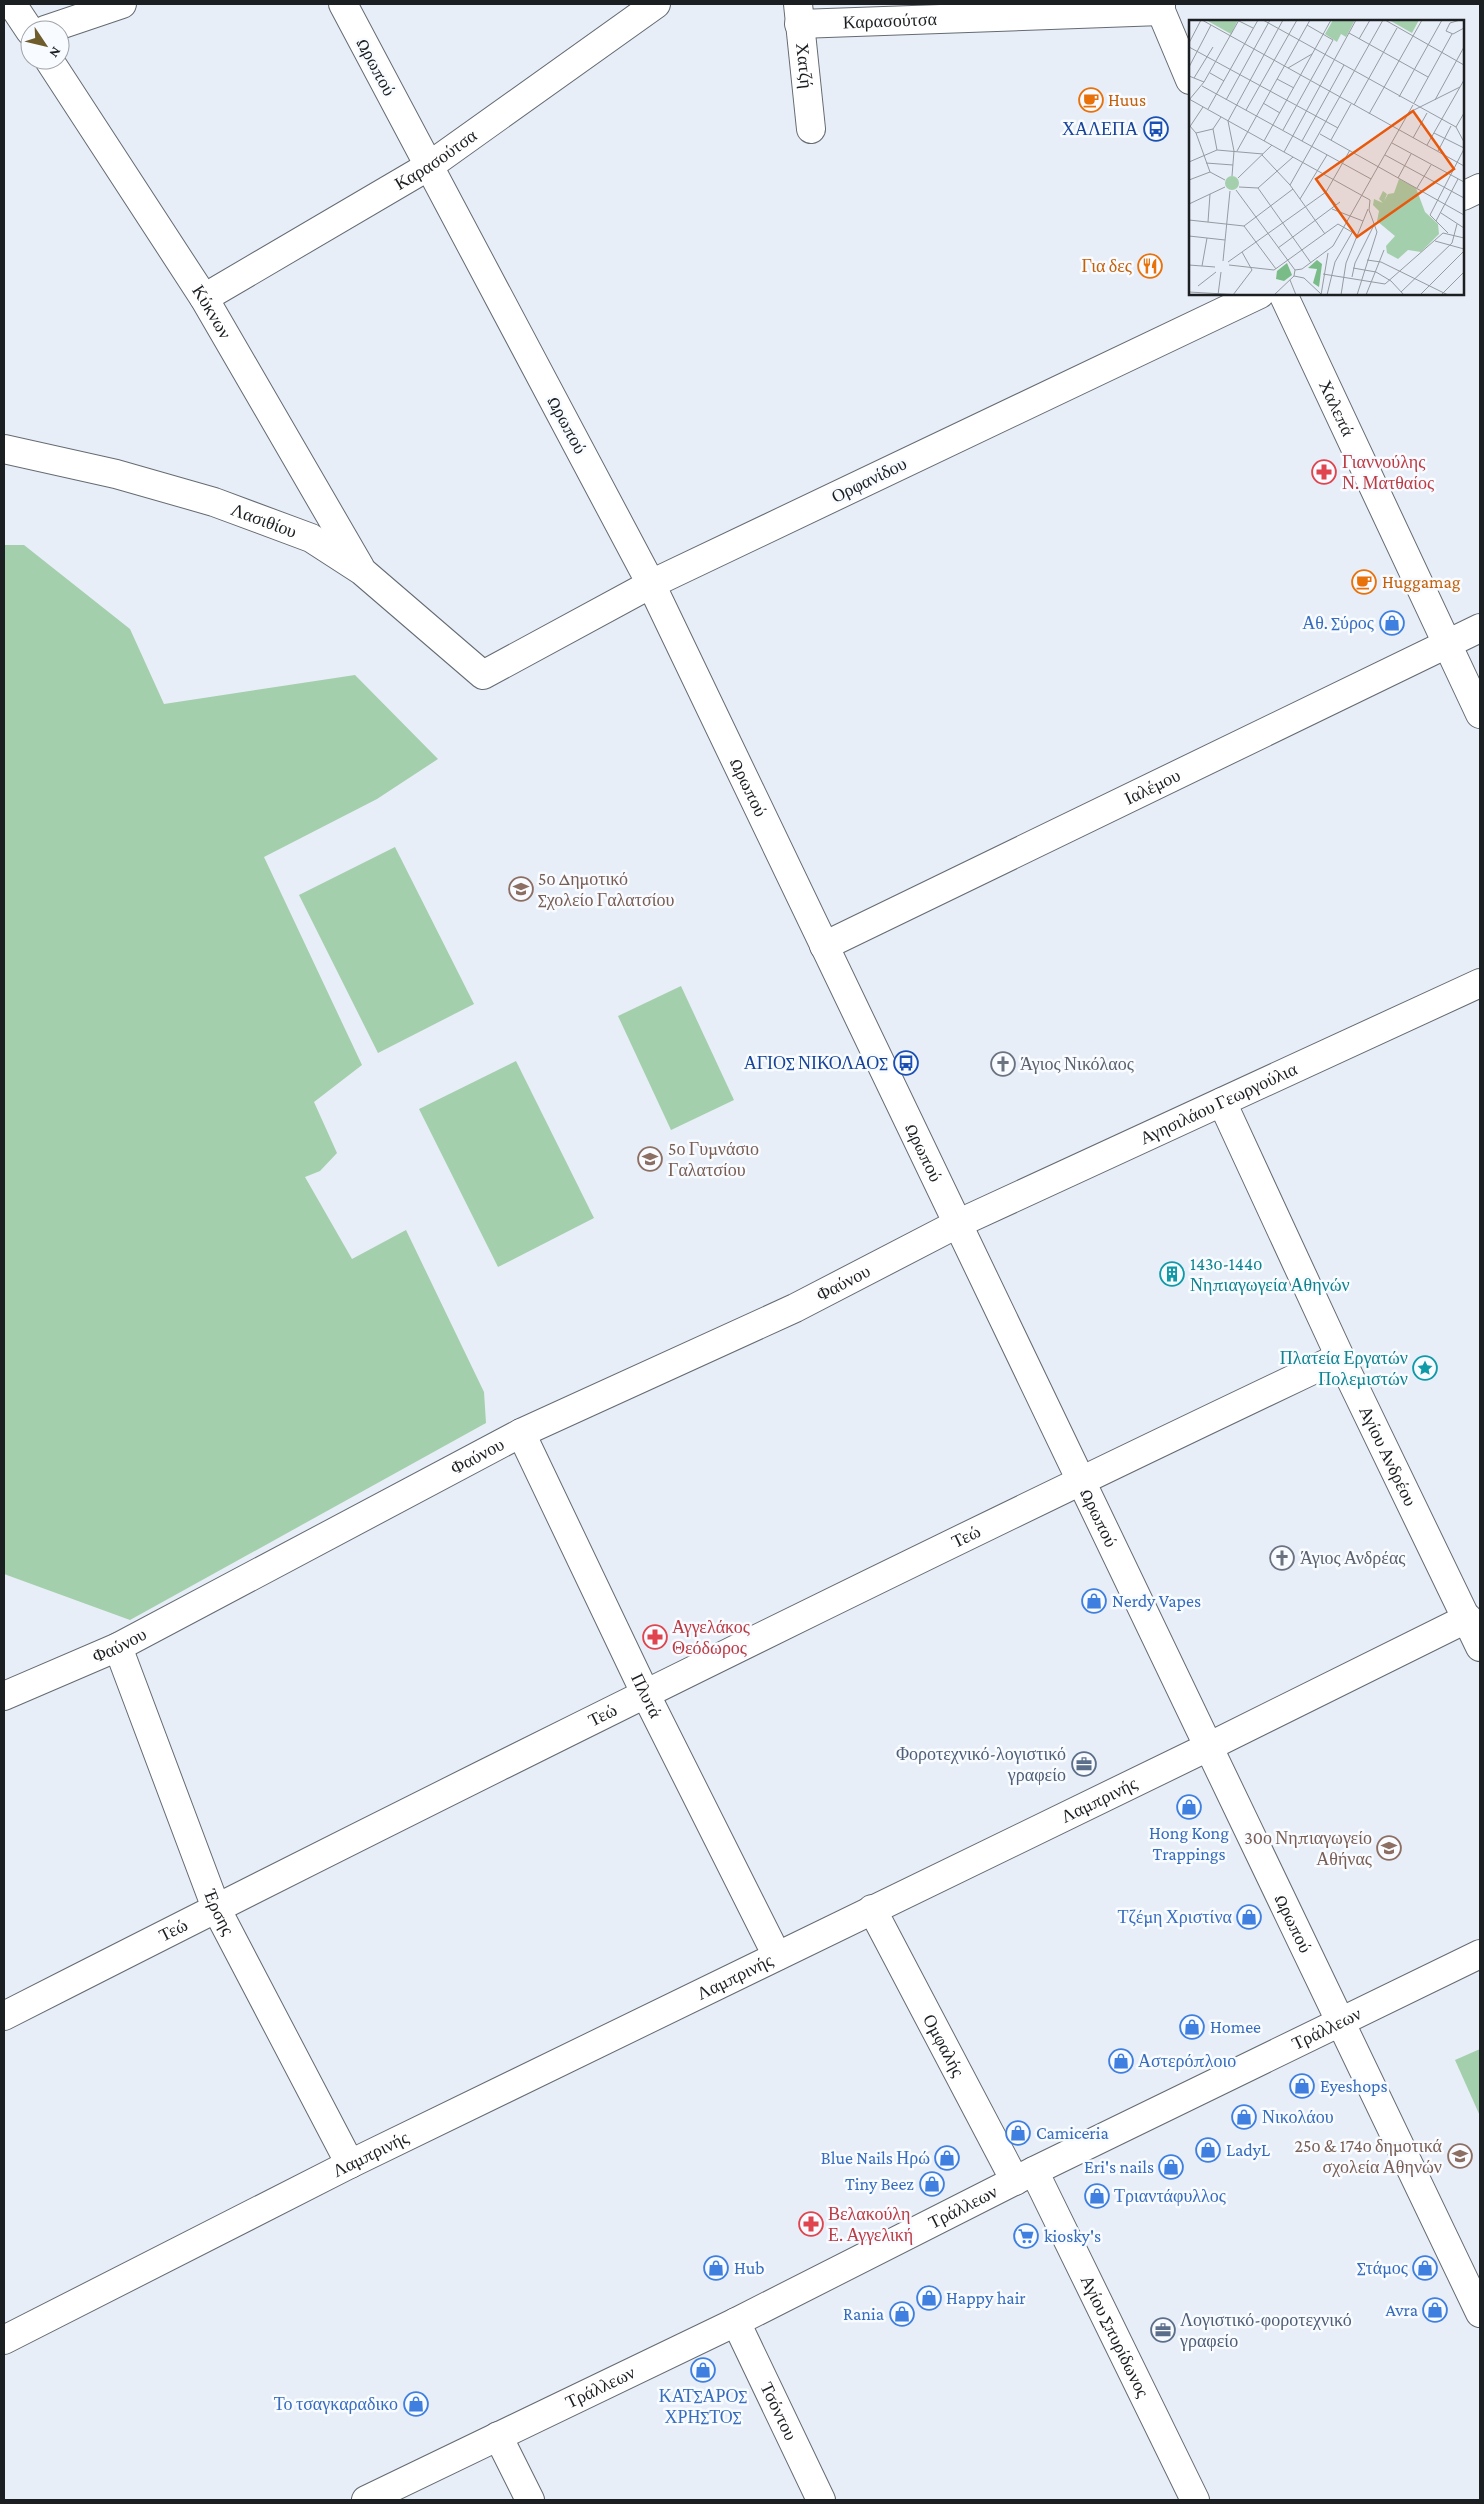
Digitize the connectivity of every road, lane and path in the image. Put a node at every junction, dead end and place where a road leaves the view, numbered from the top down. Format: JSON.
{"nodes":[{"id":1,"x":12,"y":4,"type":"edge"},
{"id":2,"x":122,"y":4,"type":"edge"},
{"id":3,"x":343,"y":4,"type":"edge"},
{"id":4,"x":656,"y":4,"type":"edge"},
{"id":5,"x":1161,"y":7,"type":"edge"},
{"id":6,"x":799,"y":14,"type":"edge"},
{"id":7,"x":23,"y":20,"type":"edge"},
{"id":8,"x":70,"y":22,"type":"edge"},
{"id":9,"x":56,"y":70,"type":"edge"},
{"id":10,"x":1189,"y":77,"type":"edge"},
{"id":11,"x":811,"y":129,"type":"dead end"},
{"id":12,"x":429,"y":166,"type":"junction"},
{"id":13,"x":1480,"y":188,"type":"edge"},
{"id":14,"x":1464,"y":196,"type":"edge"},
{"id":15,"x":1258,"y":295,"type":"edge"},
{"id":16,"x":1283,"y":295,"type":"edge"},
{"id":17,"x":204,"y":298,"type":"junction"},
{"id":18,"x":4,"y":449,"type":"edge"},
{"id":19,"x":362,"y":571,"type":"junction"},
{"id":20,"x":651,"y":584,"type":"junction"},
{"id":21,"x":1480,"y":628,"type":"edge"},
{"id":22,"x":1448,"y":644,"type":"junction"},
{"id":23,"x":483,"y":675,"type":"joint"},
{"id":24,"x":1480,"y":714,"type":"edge"},
{"id":25,"x":824,"y":946,"type":"junction"},
{"id":26,"x":1480,"y":983,"type":"edge"},
{"id":27,"x":1222,"y":1102,"type":"junction"},
{"id":28,"x":957,"y":1224,"type":"junction"},
{"id":29,"x":1340,"y":1357,"type":"junction"},
{"id":30,"x":521,"y":1433,"type":"junction"},
{"id":31,"x":1080,"y":1480,"type":"junction"},
{"id":32,"x":1468,"y":1618,"type":"junction"},
{"id":33,"x":1480,"y":1646,"type":"edge"},
{"id":34,"x":118,"y":1647,"type":"junction"},
{"id":35,"x":646,"y":1694,"type":"junction"},
{"id":36,"x":4,"y":1696,"type":"edge"},
{"id":37,"x":1208,"y":1747,"type":"junction"},
{"id":38,"x":216,"y":1908,"type":"junction"},
{"id":39,"x":872,"y":1909,"type":"junction"},
{"id":40,"x":1480,"y":1954,"type":"edge"},
{"id":41,"x":777,"y":1956,"type":"junction"},
{"id":42,"x":4,"y":2016,"type":"edge"},
{"id":43,"x":1340,"y":2022,"type":"junction"},
{"id":44,"x":350,"y":2164,"type":"junction"},
{"id":45,"x":1024,"y":2176,"type":"junction"},
{"id":46,"x":1480,"y":2313,"type":"edge"},
{"id":47,"x":736,"y":2322,"type":"junction"},
{"id":48,"x":4,"y":2340,"type":"edge"},
{"id":49,"x":498,"y":2436,"type":"junction"},
{"id":50,"x":366,"y":2500,"type":"edge"},
{"id":51,"x":530,"y":2500,"type":"edge"},
{"id":52,"x":821,"y":2500,"type":"edge"},
{"id":53,"x":1195,"y":2500,"type":"edge"}],
"edges":[{"from":1,"to":7,"type":"street"},
{"from":2,"to":8,"type":"street"},
{"from":3,"to":12,"type":"street","name":"Ωρωπού"},
{"from":4,"to":12,"type":"street","name":"Καρασούτσα"},
{"from":5,"to":6,"type":"street","name":"Καρασούτσα"},
{"from":5,"to":10,"type":"street"},
{"from":6,"to":11,"type":"street","name":"Χατζή"},
{"from":9,"to":17,"type":"street","name":"Κύκνων"},
{"from":12,"to":17,"type":"street","name":"Καρασούτσα"},
{"from":12,"to":20,"type":"street","name":"Ωρωπού"},
{"from":13,"to":14,"type":"street"},
{"from":15,"to":20,"type":"street","name":"Ορφανίδου"},
{"from":16,"to":22,"type":"street","name":"Χαλεπά"},
{"from":17,"to":19,"type":"street","name":"Κύκνων"},
{"from":18,"to":19,"type":"street","name":"Λασιθίου"},
{"from":19,"to":23,"type":"street","name":"Λασιθίου"},
{"from":20,"to":23,"type":"street","name":"Ορφανίδου"},
{"from":20,"to":25,"type":"street","name":"Ωρωπού"},
{"from":21,"to":22,"type":"street","name":"Ιαλέμου"},
{"from":22,"to":24,"type":"street","name":"Χαλεπά"},
{"from":22,"to":25,"type":"street","name":"Ιαλέμου"},
{"from":25,"to":28,"type":"street","name":"Ωρωπού"},
{"from":26,"to":27,"type":"street","name":"Αγησιλάου Γεωργούλια"},
{"from":27,"to":28,"type":"street","name":"Αγησιλάου Γεωργούλια"},
{"from":27,"to":29,"type":"street","name":"Αγίου Ανδρέου"},
{"from":28,"to":30,"type":"street","name":"Φαύνου"},
{"from":28,"to":31,"type":"street","name":"Ωρωπού"},
{"from":29,"to":31,"type":"street","name":"Τεώ"},
{"from":29,"to":32,"type":"street","name":"Αγίου Ανδρέου"},
{"from":30,"to":34,"type":"street","name":"Φαύνου"},
{"from":30,"to":35,"type":"street","name":"Πλυτά"},
{"from":31,"to":35,"type":"street","name":"Τεώ"},
{"from":31,"to":37,"type":"street","name":"Ωρωπού"},
{"from":32,"to":33,"type":"street","name":"Αγίου Ανδρέου"},
{"from":32,"to":37,"type":"street","name":"Λαμπρινής"},
{"from":34,"to":36,"type":"street","name":"Φαύνου"},
{"from":34,"to":38,"type":"street","name":"Έρσης"},
{"from":35,"to":38,"type":"street","name":"Τεώ"},
{"from":35,"to":41,"type":"street","name":"Πλυτά"},
{"from":37,"to":39,"type":"street","name":"Λαμπρινής"},
{"from":37,"to":43,"type":"street","name":"Ωρωπού"},
{"from":38,"to":42,"type":"street","name":"Τεώ"},
{"from":38,"to":44,"type":"street","name":"Έρσης"},
{"from":39,"to":41,"type":"street","name":"Λαμπρινής"},
{"from":39,"to":45,"type":"street","name":"Ομφαλής"},
{"from":40,"to":43,"type":"street","name":"Τράλλεων"},
{"from":41,"to":44,"type":"street","name":"Λαμπρινής"},
{"from":43,"to":45,"type":"street","name":"Τράλλεων"},
{"from":43,"to":46,"type":"street","name":"Ωρωπού"},
{"from":44,"to":48,"type":"street","name":"Λαμπρινής"},
{"from":45,"to":47,"type":"street","name":"Τράλλεων"},
{"from":45,"to":53,"type":"street","name":"Αγίου Σπυρίδωνος"},
{"from":47,"to":49,"type":"street","name":"Τράλλεων"},
{"from":47,"to":52,"type":"street","name":"Τσόντου"},
{"from":49,"to":50,"type":"street","name":"Τράλλεων"},
{"from":49,"to":51,"type":"street"}]}
